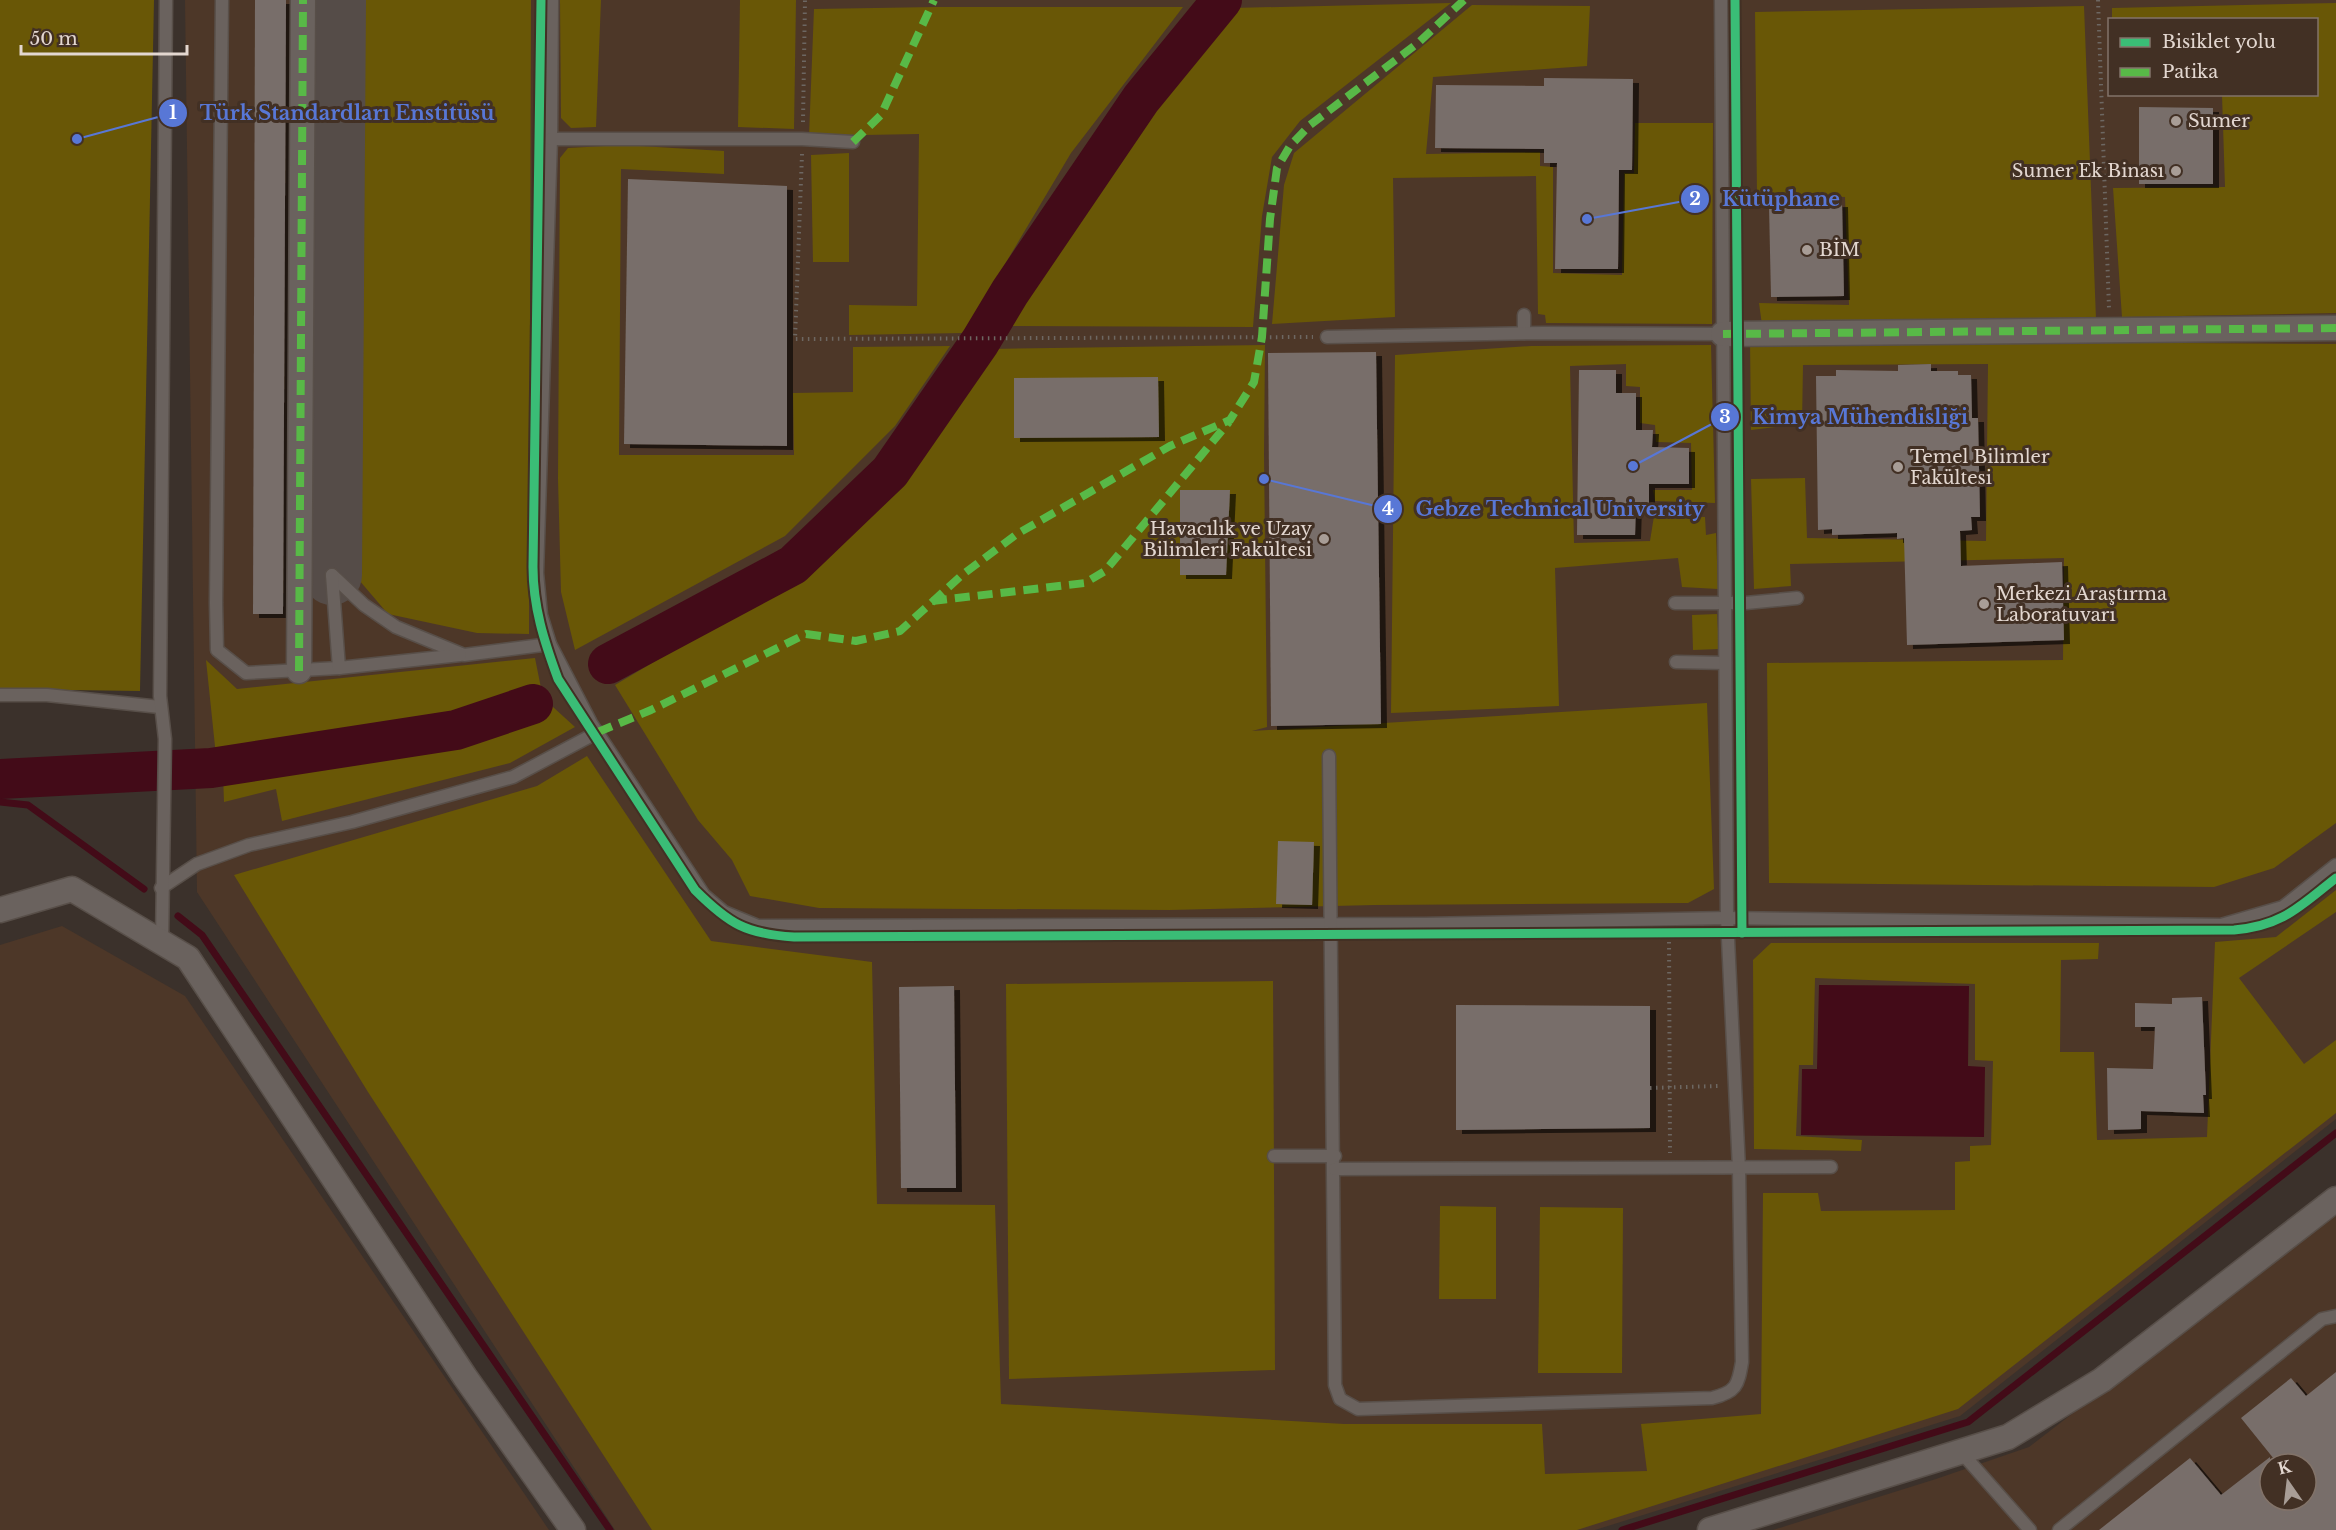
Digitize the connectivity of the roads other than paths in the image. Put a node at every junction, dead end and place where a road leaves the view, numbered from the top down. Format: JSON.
{"nodes":[{"id":1,"x":166,"y":0,"type":"edge"},
{"id":2,"x":222,"y":0,"type":"edge"},
{"id":3,"x":303,"y":0,"type":"edge"},
{"id":4,"x":552,"y":0,"type":"edge"},
{"id":5,"x":1721,"y":0,"type":"edge"},
{"id":6,"x":551,"y":139,"type":"junction"},
{"id":7,"x":853,"y":142,"type":"dead end"},
{"id":8,"x":1524,"y":315,"type":"dead end"},
{"id":9,"x":2336,"y":328,"type":"edge"},
{"id":10,"x":1524,"y":333,"type":"junction"},
{"id":11,"x":1723,"y":334,"type":"junction"},
{"id":12,"x":1327,"y":337,"type":"road end"},
{"id":13,"x":1797,"y":598,"type":"dead end"},
{"id":14,"x":1725,"y":602,"type":"junction"},
{"id":15,"x":1675,"y":603,"type":"dead end"},
{"id":16,"x":550,"y":644,"type":"junction"},
{"id":17,"x":464,"y":655,"type":"junction"},
{"id":18,"x":1676,"y":662,"type":"dead end"},
{"id":19,"x":1725,"y":663,"type":"junction"},
{"id":20,"x":339,"y":668,"type":"junction"},
{"id":21,"x":299,"y":671,"type":"junction"},
{"id":22,"x":0,"y":695,"type":"edge"},
{"id":23,"x":160,"y":707,"type":"junction"},
{"id":24,"x":598,"y":732,"type":"junction"},
{"id":25,"x":1329,"y":756,"type":"dead end"},
{"id":26,"x":2336,"y":865,"type":"edge"},
{"id":27,"x":161,"y":888,"type":"junction"},
{"id":28,"x":0,"y":910,"type":"edge"},
{"id":29,"x":1727,"y":918,"type":"junction"},
{"id":30,"x":1332,"y":925,"type":"junction"},
{"id":31,"x":162,"y":942,"type":"junction"},
{"id":32,"x":1274,"y":1156,"type":"dead end"},
{"id":33,"x":1335,"y":1163,"type":"junction"},
{"id":34,"x":1831,"y":1167,"type":"dead end"},
{"id":35,"x":1740,"y":1169,"type":"junction"},
{"id":36,"x":2336,"y":1199,"type":"edge"},
{"id":37,"x":2336,"y":1316,"type":"edge"},
{"id":38,"x":1961,"y":1452,"type":"junction"},
{"id":39,"x":573,"y":1530,"type":"edge"},
{"id":40,"x":1710,"y":1530,"type":"edge"},
{"id":41,"x":2030,"y":1530,"type":"edge"},
{"id":42,"x":2059,"y":1530,"type":"edge"}],
"edges":[{"from":1,"to":23,"type":"lane"},
{"from":2,"to":21,"type":"lane"},
{"from":3,"to":21,"type":"street"},
{"from":4,"to":6,"type":"lane"},
{"from":5,"to":11,"type":"lane"},
{"from":6,"to":7,"type":"lane"},
{"from":6,"to":16,"type":"lane"},
{"from":8,"to":10,"type":"lane"},
{"from":9,"to":11,"type":"street"},
{"from":10,"to":11,"type":"lane"},
{"from":10,"to":12,"type":"lane"},
{"from":11,"to":14,"type":"lane"},
{"from":13,"to":14,"type":"lane"},
{"from":14,"to":15,"type":"lane"},
{"from":14,"to":19,"type":"lane"},
{"from":16,"to":17,"type":"lane"},
{"from":16,"to":24,"type":"lane"},
{"from":17,"to":20,"type":"lane"},
{"from":17,"to":20,"type":"lane"},
{"from":18,"to":19,"type":"lane"},
{"from":19,"to":29,"type":"lane"},
{"from":20,"to":21,"type":"lane"},
{"from":22,"to":23,"type":"lane"},
{"from":23,"to":27,"type":"lane"},
{"from":24,"to":27,"type":"lane"},
{"from":24,"to":30,"type":"lane"},
{"from":25,"to":30,"type":"lane"},
{"from":26,"to":29,"type":"lane"},
{"from":27,"to":31,"type":"lane"},
{"from":28,"to":31,"type":"street"},
{"from":29,"to":30,"type":"lane"},
{"from":29,"to":35,"type":"lane"},
{"from":30,"to":33,"type":"lane"},
{"from":31,"to":39,"type":"street"},
{"from":32,"to":33,"type":"lane"},
{"from":33,"to":35,"type":"lane"},
{"from":33,"to":35,"type":"lane"},
{"from":34,"to":35,"type":"lane"},
{"from":36,"to":38,"type":"street"},
{"from":37,"to":42,"type":"lane"},
{"from":38,"to":40,"type":"street"},
{"from":38,"to":41,"type":"lane"}]}
